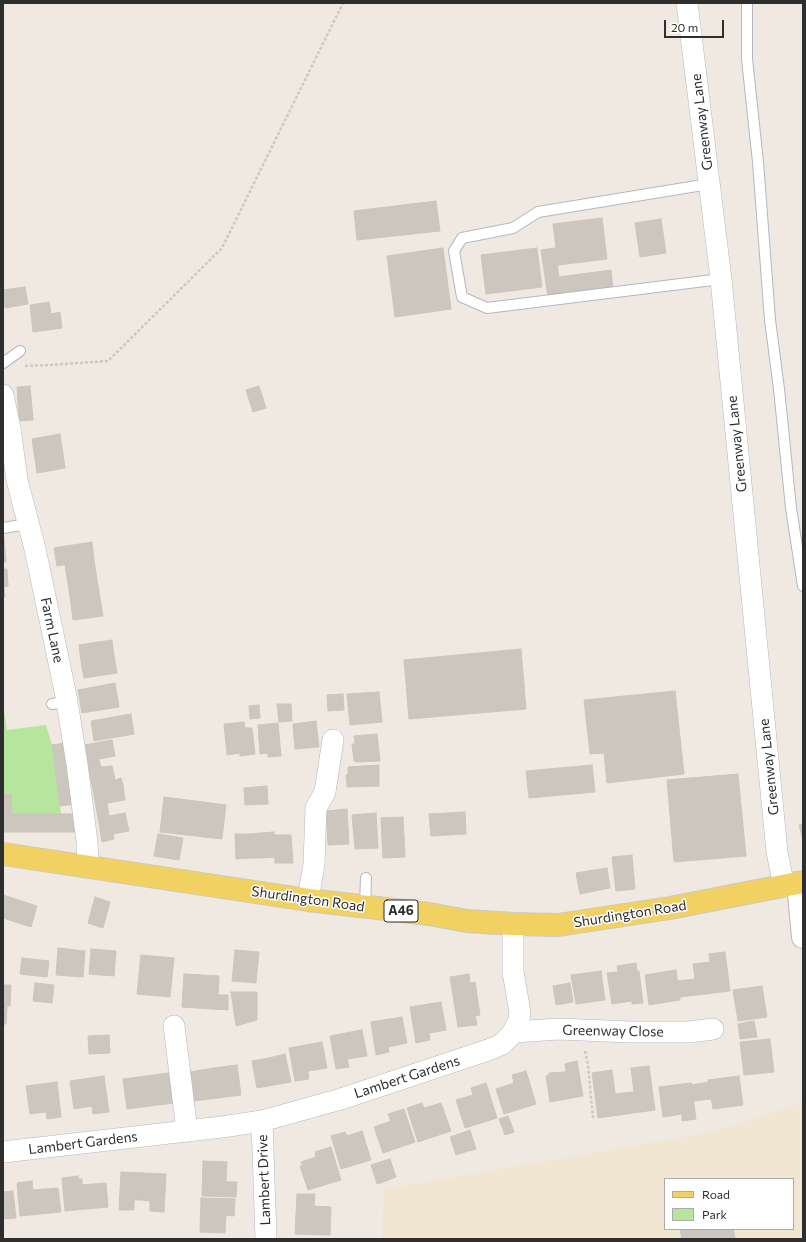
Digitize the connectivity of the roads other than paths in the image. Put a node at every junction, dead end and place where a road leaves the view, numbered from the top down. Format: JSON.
{"nodes":[{"id":1,"x":687,"y":3,"type":"edge"},
{"id":2,"x":747,"y":3,"type":"edge"},
{"id":3,"x":709,"y":184,"type":"junction"},
{"id":4,"x":721,"y":279,"type":"junction"},
{"id":5,"x":20,"y":350,"type":"dead end"},
{"id":6,"x":3,"y":363,"type":"edge"},
{"id":7,"x":3,"y":395,"type":"edge"},
{"id":8,"x":28,"y":524,"type":"junction"},
{"id":9,"x":3,"y":528,"type":"edge"},
{"id":10,"x":803,"y":586,"type":"edge"},
{"id":11,"x":333,"y":740,"type":"dead end"},
{"id":12,"x":3,"y":854,"type":"edge"},
{"id":13,"x":88,"y":866,"type":"junction"},
{"id":14,"x":366,"y":878,"type":"dead end"},
{"id":15,"x":795,"y":884,"type":"edge"},
{"id":16,"x":308,"y":900,"type":"junction"},
{"id":17,"x":365,"y":907,"type":"junction"},
{"id":18,"x":513,"y":924,"type":"junction"},
{"id":19,"x":803,"y":937,"type":"edge"},
{"id":20,"x":174,"y":1026,"type":"dead end"},
{"id":21,"x":713,"y":1029,"type":"dead end"},
{"id":22,"x":514,"y":1032,"type":"junction"},
{"id":23,"x":262,"y":1121,"type":"junction"},
{"id":24,"x":187,"y":1131,"type":"junction"},
{"id":25,"x":3,"y":1152,"type":"edge"},
{"id":26,"x":266,"y":1239,"type":"edge"}],
"edges":[{"from":1,"to":3,"type":"street","name":"Greenway Lane"},
{"from":2,"to":10,"type":"lane"},
{"from":3,"to":4,"type":"street","name":"Greenway Lane"},
{"from":3,"to":4,"type":"lane"},
{"from":4,"to":15,"type":"street","name":"Greenway Lane"},
{"from":5,"to":6,"type":"lane"},
{"from":7,"to":8,"type":"street","name":"Farm Lane"},
{"from":8,"to":9,"type":"lane"},
{"from":8,"to":13,"type":"street","name":"Farm Lane"},
{"from":11,"to":16,"type":"street"},
{"from":12,"to":13,"type":"main road","name":"Shurdington Road","number":"A46"},
{"from":13,"to":16,"type":"main road","name":"Shurdington Road","number":"A46"},
{"from":14,"to":17,"type":"lane"},
{"from":15,"to":18,"type":"main road","name":"Shurdington Road","number":"A46"},
{"from":15,"to":19,"type":"street"},
{"from":16,"to":17,"type":"main road","name":"Shurdington Road","number":"A46"},
{"from":17,"to":18,"type":"main road","name":"Shurdington Road","number":"A46"},
{"from":18,"to":22,"type":"street"},
{"from":20,"to":24,"type":"street"},
{"from":21,"to":22,"type":"street","name":"Greenway Close"},
{"from":22,"to":23,"type":"street","name":"Lambert Gardens"},
{"from":23,"to":24,"type":"street","name":"Lambert Gardens"},
{"from":23,"to":26,"type":"street","name":"Lambert Drive"},
{"from":24,"to":25,"type":"street","name":"Lambert Gardens"}]}
